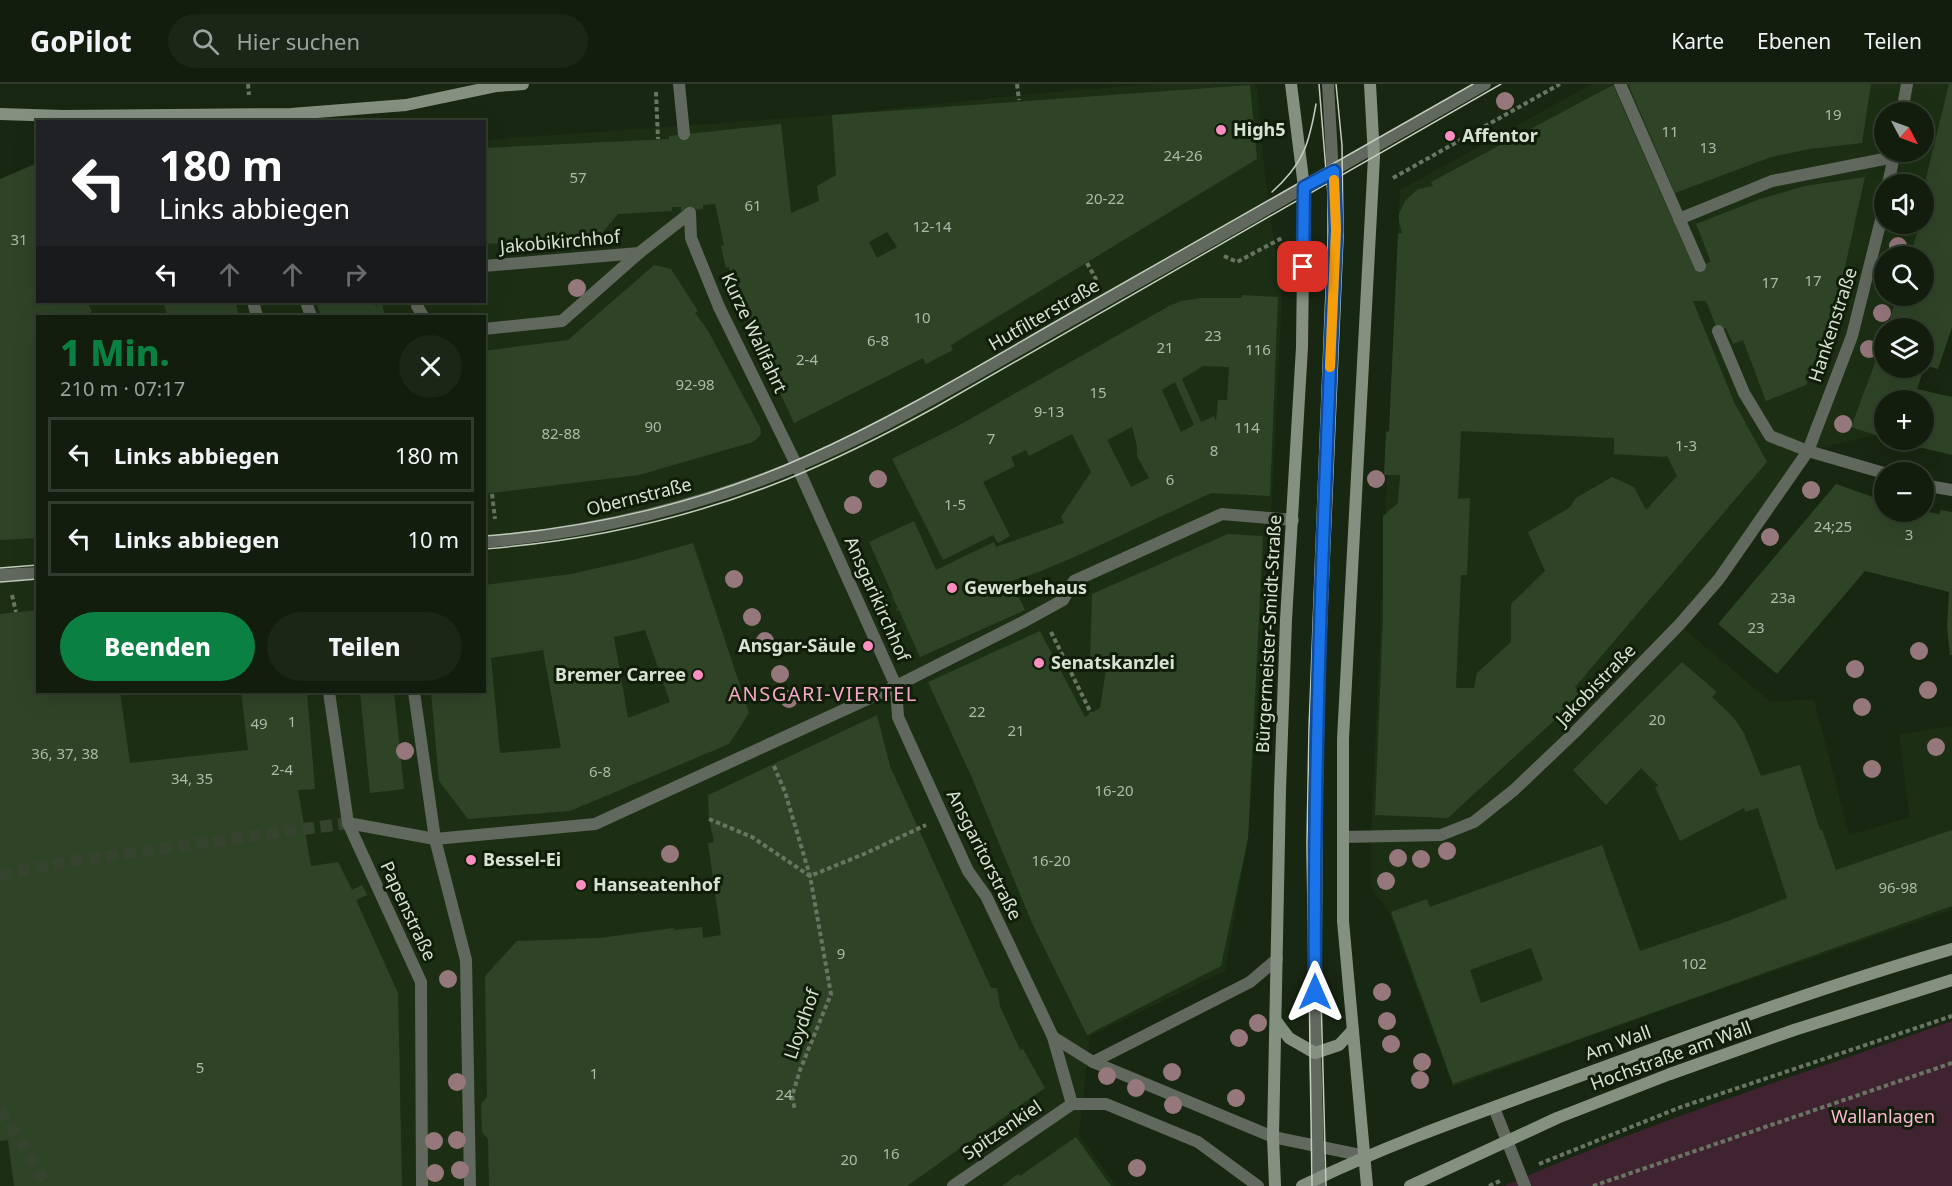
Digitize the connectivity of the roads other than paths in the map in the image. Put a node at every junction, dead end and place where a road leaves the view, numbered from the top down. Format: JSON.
{"nodes":[{"id":1,"x":469,"y":84,"type":"edge"},
{"id":2,"x":523,"y":84,"type":"edge"},
{"id":3,"x":679,"y":84,"type":"edge"},
{"id":4,"x":1292,"y":84,"type":"edge"},
{"id":5,"x":1328,"y":84,"type":"edge"},
{"id":6,"x":1370,"y":84,"type":"edge"},
{"id":7,"x":1485,"y":84,"type":"edge"},
{"id":8,"x":1620,"y":84,"type":"edge"},
{"id":9,"x":1906,"y":84,"type":"edge"},
{"id":10,"x":497,"y":86,"type":"junction"},
{"id":11,"x":1903,"y":102,"type":"edge"},
{"id":12,"x":0,"y":114,"type":"edge"},
{"id":13,"x":251,"y":118,"type":"edge"},
{"id":14,"x":684,"y":134,"type":"dead end"},
{"id":15,"x":1374,"y":148,"type":"junction"},
{"id":16,"x":1874,"y":158,"type":"edge"},
{"id":17,"x":1334,"y":171,"type":"junction"},
{"id":18,"x":1304,"y":187,"type":"junction"},
{"id":19,"x":690,"y":213,"type":"joint"},
{"id":20,"x":1679,"y":219,"type":"junction"},
{"id":21,"x":1878,"y":234,"type":"edge"},
{"id":22,"x":639,"y":254,"type":"junction"},
{"id":23,"x":486,"y":266,"type":"edge"},
{"id":24,"x":1700,"y":266,"type":"dead end"},
{"id":25,"x":486,"y":329,"type":"edge"},
{"id":26,"x":1718,"y":331,"type":"dead end"},
{"id":27,"x":1808,"y":451,"type":"junction"},
{"id":28,"x":797,"y":466,"type":"junction"},
{"id":29,"x":1874,"y":470,"type":"edge"},
{"id":30,"x":1934,"y":486,"type":"edge"},
{"id":31,"x":1952,"y":490,"type":"edge"},
{"id":32,"x":1293,"y":520,"type":"junction"},
{"id":33,"x":486,"y":542,"type":"edge"},
{"id":34,"x":36,"y":573,"type":"edge"},
{"id":35,"x":0,"y":575,"type":"edge"},
{"id":36,"x":896,"y":686,"type":"junction"},
{"id":37,"x":329,"y":693,"type":"edge"},
{"id":38,"x":414,"y":693,"type":"edge"},
{"id":39,"x":348,"y":823,"type":"junction"},
{"id":40,"x":1344,"y":837,"type":"junction"},
{"id":41,"x":435,"y":839,"type":"junction"},
{"id":42,"x":1952,"y":949,"type":"edge"},
{"id":43,"x":1276,"y":959,"type":"junction"},
{"id":44,"x":1952,"y":980,"type":"edge"},
{"id":45,"x":1277,"y":1022,"type":"junction"},
{"id":46,"x":1352,"y":1031,"type":"junction"},
{"id":47,"x":1053,"y":1037,"type":"junction"},
{"id":48,"x":1316,"y":1053,"type":"junction"},
{"id":49,"x":1093,"y":1062,"type":"junction"},
{"id":50,"x":1072,"y":1104,"type":"junction"},
{"id":51,"x":1494,"y":1108,"type":"junction"},
{"id":52,"x":1273,"y":1137,"type":"junction"},
{"id":53,"x":1318,"y":1146,"type":"junction"},
{"id":54,"x":1365,"y":1156,"type":"junction"},
{"id":55,"x":1319,"y":1182,"type":"edge"},
{"id":56,"x":422,"y":1186,"type":"edge"},
{"id":57,"x":470,"y":1186,"type":"edge"},
{"id":58,"x":952,"y":1186,"type":"edge"},
{"id":59,"x":1258,"y":1186,"type":"edge"},
{"id":60,"x":1275,"y":1186,"type":"edge"},
{"id":61,"x":1302,"y":1186,"type":"edge"},
{"id":62,"x":1367,"y":1186,"type":"edge"},
{"id":63,"x":1410,"y":1186,"type":"edge"},
{"id":64,"x":1525,"y":1186,"type":"edge"}],
"edges":[{"from":1,"to":10,"type":"main road"},
{"from":2,"to":10,"type":"main road"},
{"from":3,"to":14,"type":"street"},
{"from":4,"to":18,"type":"main road","name":"Bürgermeister-Smidt-Straße"},
{"from":5,"to":17,"type":"street"},
{"from":6,"to":15,"type":"main road"},
{"from":7,"to":15,"type":"street","name":"Hutfilterstraße"},
{"from":8,"to":20,"type":"street"},
{"from":9,"to":11,"type":"street"},
{"from":10,"to":13,"type":"main road"},
{"from":12,"to":13,"type":"main road"},
{"from":15,"to":17,"type":"street","name":"Hutfilterstraße"},
{"from":15,"to":40,"type":"main road"},
{"from":16,"to":20,"type":"street"},
{"from":17,"to":18,"type":"street","name":"Hutfilterstraße"},
{"from":17,"to":48,"type":"street"},
{"from":18,"to":28,"type":"street","name":"Hutfilterstraße"},
{"from":18,"to":32,"type":"main road","name":"Bürgermeister-Smidt-Straße"},
{"from":19,"to":22,"type":"street","name":"Jakobikirchhof"},
{"from":19,"to":28,"type":"street","name":"Kurze Wallfahrt"},
{"from":20,"to":24,"type":"street"},
{"from":21,"to":27,"type":"street","name":"Hankenstraße"},
{"from":22,"to":23,"type":"street","name":"Jakobikirchhof"},
{"from":22,"to":25,"type":"street","name":"Jakobikirchhof"},
{"from":26,"to":27,"type":"street"},
{"from":27,"to":29,"type":"street"},
{"from":27,"to":40,"type":"street","name":"Jakobistraße"},
{"from":28,"to":33,"type":"street","name":"Obernstraße"},
{"from":28,"to":36,"type":"street","name":"Ansgarikirchhof"},
{"from":30,"to":31,"type":"street"},
{"from":32,"to":36,"type":"street"},
{"from":32,"to":43,"type":"main road","name":"Bürgermeister-Smidt-Straße"},
{"from":34,"to":35,"type":"street"},
{"from":36,"to":41,"type":"street","name":"Ansgarikirchhof"},
{"from":36,"to":47,"type":"street","name":"Ansgaritorstraße"},
{"from":37,"to":39,"type":"street","name":"Papenstraße"},
{"from":38,"to":41,"type":"street","name":"Papenstraße"},
{"from":39,"to":41,"type":"street"},
{"from":39,"to":56,"type":"street","name":"Papenstraße"},
{"from":40,"to":46,"type":"main road"},
{"from":41,"to":57,"type":"street","name":"Papenstraße"},
{"from":42,"to":51,"type":"main road","name":"Am Wall"},
{"from":43,"to":45,"type":"main road","name":"Bürgermeister-Smidt-Straße"},
{"from":43,"to":49,"type":"street"},
{"from":44,"to":63,"type":"main road","name":"Hochstraße am Wall","bridge":true},
{"from":45,"to":48,"type":"main road"},
{"from":45,"to":52,"type":"main road","name":"Bürgermeister-Smidt-Straße"},
{"from":46,"to":48,"type":"main road"},
{"from":46,"to":54,"type":"main road"},
{"from":47,"to":49,"type":"street"},
{"from":47,"to":50,"type":"street","name":"Ansgaritorstraße"},
{"from":48,"to":53,"type":"street"},
{"from":49,"to":52,"type":"street"},
{"from":50,"to":58,"type":"street","name":"Spitzenkiel"},
{"from":50,"to":59,"type":"street"},
{"from":51,"to":54,"type":"main road","name":"Am Wall"},
{"from":51,"to":64,"type":"street"},
{"from":52,"to":53,"type":"street"},
{"from":52,"to":60,"type":"main road","name":"Bürgermeister-Smidt-Straße"},
{"from":53,"to":54,"type":"street"},
{"from":53,"to":55,"type":"street"},
{"from":54,"to":55,"type":"main road","name":"Am Wall"},
{"from":54,"to":62,"type":"main road"},
{"from":55,"to":61,"type":"main road","name":"Am Wall"}]}
